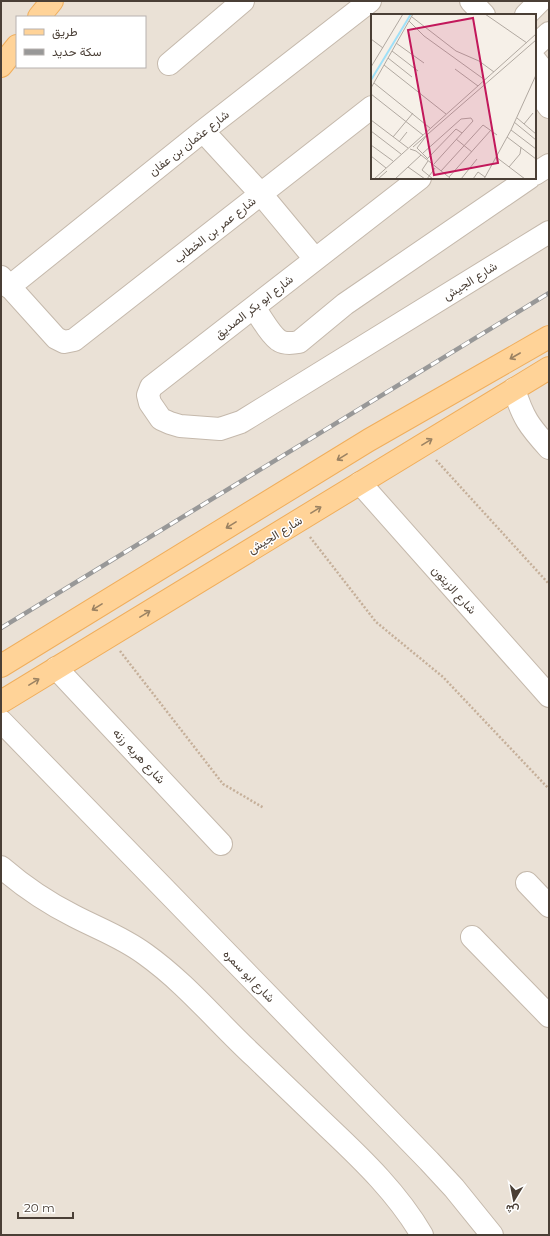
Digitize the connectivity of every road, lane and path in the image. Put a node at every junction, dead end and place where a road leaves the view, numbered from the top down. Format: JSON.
{"nodes":[{"id":1,"x":52,"y":1,"type":"edge"},
{"id":2,"x":243,"y":1,"type":"edge"},
{"id":3,"x":370,"y":1,"type":"edge"},
{"id":4,"x":471,"y":1,"type":"edge"},
{"id":5,"x":540,"y":1,"type":"edge"},
{"id":6,"x":483,"y":14,"type":"edge"},
{"id":7,"x":527,"y":14,"type":"edge"},
{"id":8,"x":40,"y":16,"type":"edge"},
{"id":9,"x":549,"y":33,"type":"edge"},
{"id":10,"x":536,"y":45,"type":"edge"},
{"id":11,"x":536,"y":61,"type":"edge"},
{"id":12,"x":169,"y":64,"type":"dead end"},
{"id":13,"x":549,"y":78,"type":"edge"},
{"id":14,"x":536,"y":89,"type":"edge"},
{"id":15,"x":371,"y":107,"type":"edge"},
{"id":16,"x":549,"y":107,"type":"edge"},
{"id":17,"x":203,"y":131,"type":"junction"},
{"id":18,"x":549,"y":165,"type":"edge"},
{"id":19,"x":536,"y":173,"type":"edge"},
{"id":20,"x":419,"y":179,"type":"edge"},
{"id":21,"x":529,"y":179,"type":"edge"},
{"id":22,"x":261,"y":194,"type":"junction"},
{"id":23,"x":549,"y":232,"type":"edge"},
{"id":24,"x":315,"y":259,"type":"junction"},
{"id":25,"x":5,"y":282,"type":"edge"},
{"id":26,"x":254,"y":307,"type":"junction"},
{"id":27,"x":546,"y":336,"type":"edge"},
{"id":28,"x":549,"y":368,"type":"edge"},
{"id":29,"x":514,"y":389,"type":"junction"},
{"id":30,"x":203,"y":428,"type":"joint"},
{"id":31,"x":369,"y":440,"type":"junction"},
{"id":32,"x":422,"y":445,"type":"junction"},
{"id":33,"x":549,"y":448,"type":"edge"},
{"id":34,"x":388,"y":466,"type":"junction"},
{"id":35,"x":360,"y":483,"type":"junction"},
{"id":36,"x":297,"y":521,"type":"junction"},
{"id":37,"x":549,"y":584,"type":"edge"},
{"id":38,"x":108,"y":636,"type":"junction"},
{"id":39,"x":1,"y":666,"type":"edge"},
{"id":40,"x":56,"y":668,"type":"junction"},
{"id":41,"x":549,"y":696,"type":"edge"},
{"id":42,"x":1,"y":702,"type":"edge"},
{"id":43,"x":1,"y":721,"type":"edge"},
{"id":44,"x":549,"y":789,"type":"edge"},
{"id":45,"x":264,"y":808,"type":"dead end"},
{"id":46,"x":221,"y":844,"type":"dead end"},
{"id":47,"x":1,"y":867,"type":"edge"},
{"id":48,"x":527,"y":883,"type":"dead end"},
{"id":49,"x":549,"y":906,"type":"edge"},
{"id":50,"x":472,"y":937,"type":"dead end"},
{"id":51,"x":549,"y":1016,"type":"edge"},
{"id":52,"x":422,"y":1235,"type":"edge"},
{"id":53,"x":492,"y":1235,"type":"edge"}],
"edges":[{"from":1,"to":8,"type":"main road"},
{"from":2,"to":12,"type":"street"},
{"from":3,"to":17,"type":"street","name":"شارع عثمان بن عفان"},
{"from":4,"to":6,"type":"street"},
{"from":5,"to":7,"type":"street"},
{"from":9,"to":10,"type":"street"},
{"from":11,"to":13,"type":"street"},
{"from":14,"to":16,"type":"street"},
{"from":15,"to":22,"type":"street","name":"شارع عمر بن الخطاب"},
{"from":17,"to":22,"type":"street"},
{"from":17,"to":25,"type":"street","name":"شارع عثمان بن عفان"},
{"from":18,"to":19,"type":"street"},
{"from":20,"to":24,"type":"street","name":"شارع ابو بكر الصديق"},
{"from":21,"to":26,"type":"street"},
{"from":22,"to":24,"type":"street"},
{"from":22,"to":25,"type":"street","name":"شارع عمر بن الخطاب"},
{"from":23,"to":30,"type":"street","name":"شارع الجيش"},
{"from":24,"to":26,"type":"street","name":"شارع ابو بكر الصديق"},
{"from":26,"to":30,"type":"street","name":"شارع ابو بكر الصديق"},
{"from":27,"to":31,"type":"main road","one_way":true},
{"from":28,"to":29,"type":"main road","name":"شارع الجيش"},
{"from":32,"to":29,"type":"main road","name":"شارع الجيش","one_way":true},
{"from":29,"to":33,"type":"street"},
{"from":31,"to":34,"type":"main road"},
{"from":31,"to":39,"type":"main road","one_way":true},
{"from":32,"to":34,"type":"main road","name":"شارع الجيش"},
{"from":32,"to":37,"type":"path"},
{"from":34,"to":35,"type":"main road","name":"شارع الجيش"},
{"from":36,"to":35,"type":"main road","name":"شارع الجيش","one_way":true},
{"from":35,"to":41,"type":"street","name":"شارع الزيتون"},
{"from":38,"to":36,"type":"main road","name":"شارع الجيش","one_way":true},
{"from":36,"to":44,"type":"path"},
{"from":38,"to":40,"type":"main road","name":"شارع الجيش"},
{"from":38,"to":45,"type":"path"},
{"from":42,"to":40,"type":"main road","name":"شارع الجيش","one_way":true},
{"from":40,"to":46,"type":"street","name":"شارع هريه رزنه"},
{"from":43,"to":53,"type":"street","name":"شارع ابو سمره"},
{"from":47,"to":52,"type":"street"},
{"from":48,"to":49,"type":"street"},
{"from":50,"to":51,"type":"street"}]}
